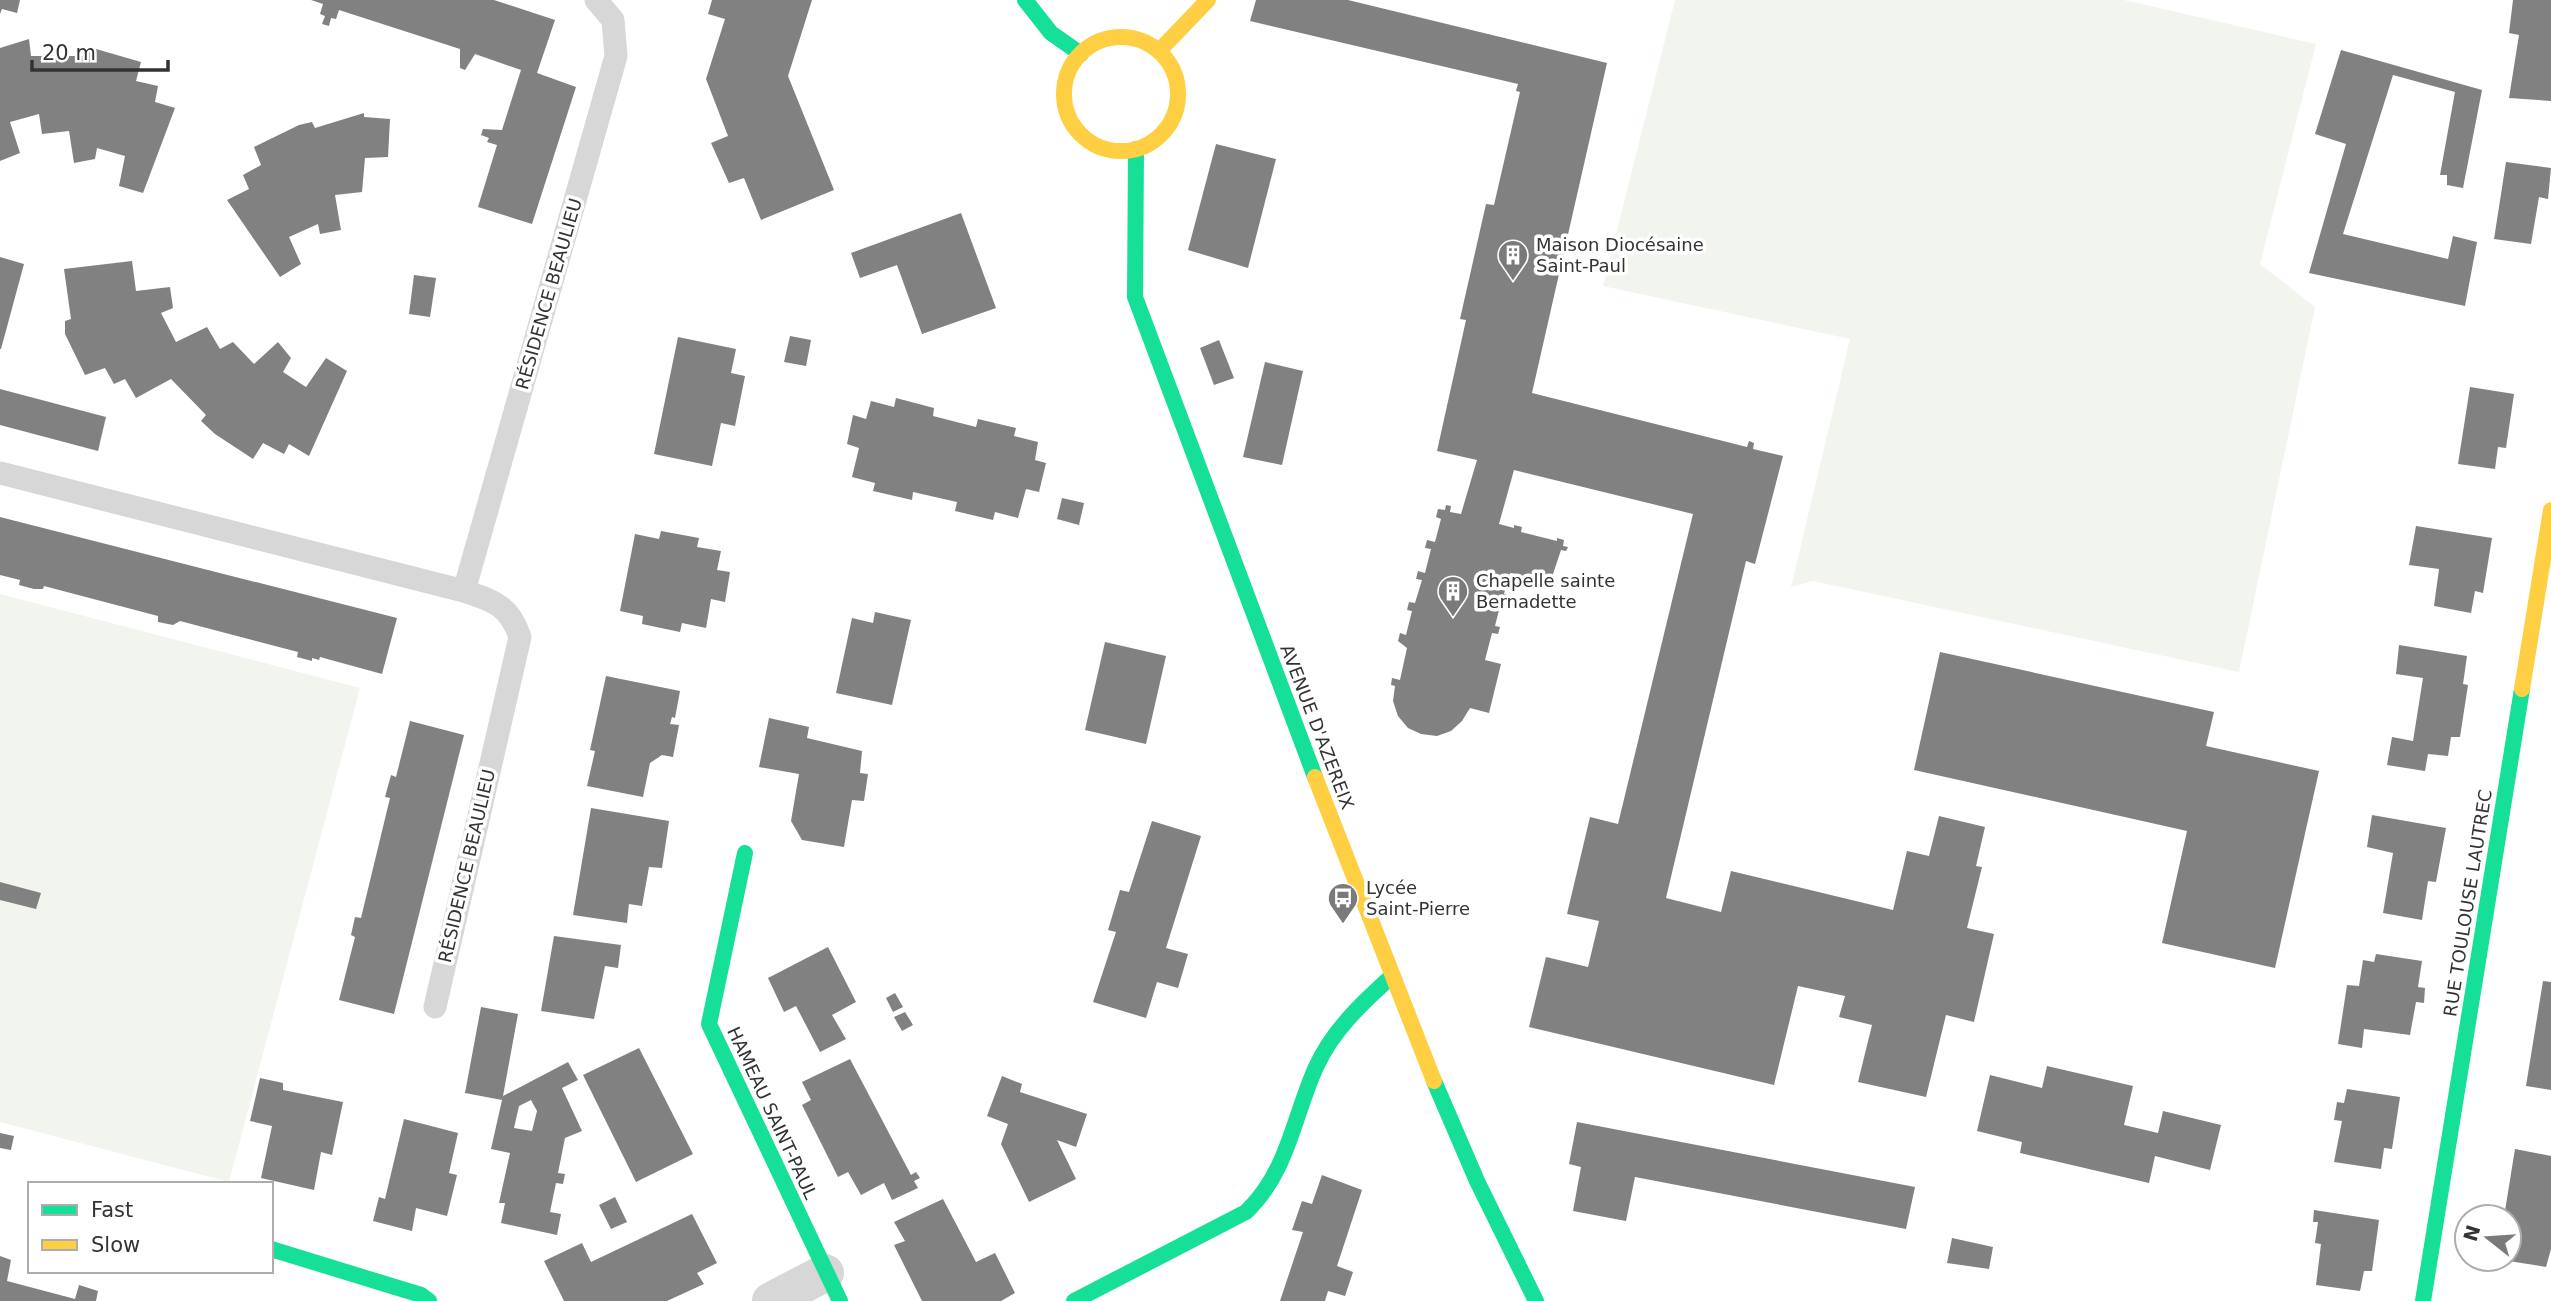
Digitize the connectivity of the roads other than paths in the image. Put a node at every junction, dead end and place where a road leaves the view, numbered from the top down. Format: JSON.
{"nodes":[{"id":1,"x":596,"y":0,"type":"edge"},
{"id":2,"x":1025,"y":0,"type":"edge"},
{"id":3,"x":1208,"y":0,"type":"edge"},
{"id":4,"x":1159,"y":51,"type":"junction"},
{"id":5,"x":1080,"y":54,"type":"junction"},
{"id":6,"x":1136,"y":149,"type":"junction"},
{"id":7,"x":0,"y":473,"type":"edge"},
{"id":8,"x":2551,"y":510,"type":"edge"},
{"id":9,"x":464,"y":591,"type":"junction"},
{"id":10,"x":745,"y":853,"type":"dead end"},
{"id":11,"x":1392,"y":976,"type":"junction"},
{"id":12,"x":435,"y":1007,"type":"dead end"},
{"id":13,"x":273,"y":1250,"type":"edge"},
{"id":14,"x":832,"y":1287,"type":"edge"},
{"id":15,"x":429,"y":1301,"type":"edge"},
{"id":16,"x":771,"y":1301,"type":"edge"},
{"id":17,"x":1074,"y":1301,"type":"edge"},
{"id":18,"x":1536,"y":1301,"type":"edge"},
{"id":19,"x":2423,"y":1301,"type":"edge"}],
"edges":[{"from":1,"to":9,"type":"lane","name":"RÉSIDENCE BEAULIEU"},
{"from":2,"to":5,"type":"street"},
{"from":3,"to":4,"type":"street"},
{"from":4,"to":5,"type":"street"},
{"from":4,"to":6,"type":"street"},
{"from":5,"to":6,"type":"street"},
{"from":6,"to":11,"type":"street","name":"AVENUE D'AZEREIX"},
{"from":7,"to":9,"type":"lane","name":"RÉSIDENCE BEAULIEU"},
{"from":8,"to":19,"type":"street","name":"RUE TOULOUSE LAUTREC"},
{"from":9,"to":12,"type":"lane","name":"RÉSIDENCE BEAULIEU"},
{"from":10,"to":14,"type":"street","name":"HAMEAU SAINT-PAUL"},
{"from":11,"to":17,"type":"street"},
{"from":11,"to":18,"type":"street","name":"AVENUE D'AZEREIX"},
{"from":13,"to":15,"type":"street"},
{"from":14,"to":16,"type":"street"}]}
